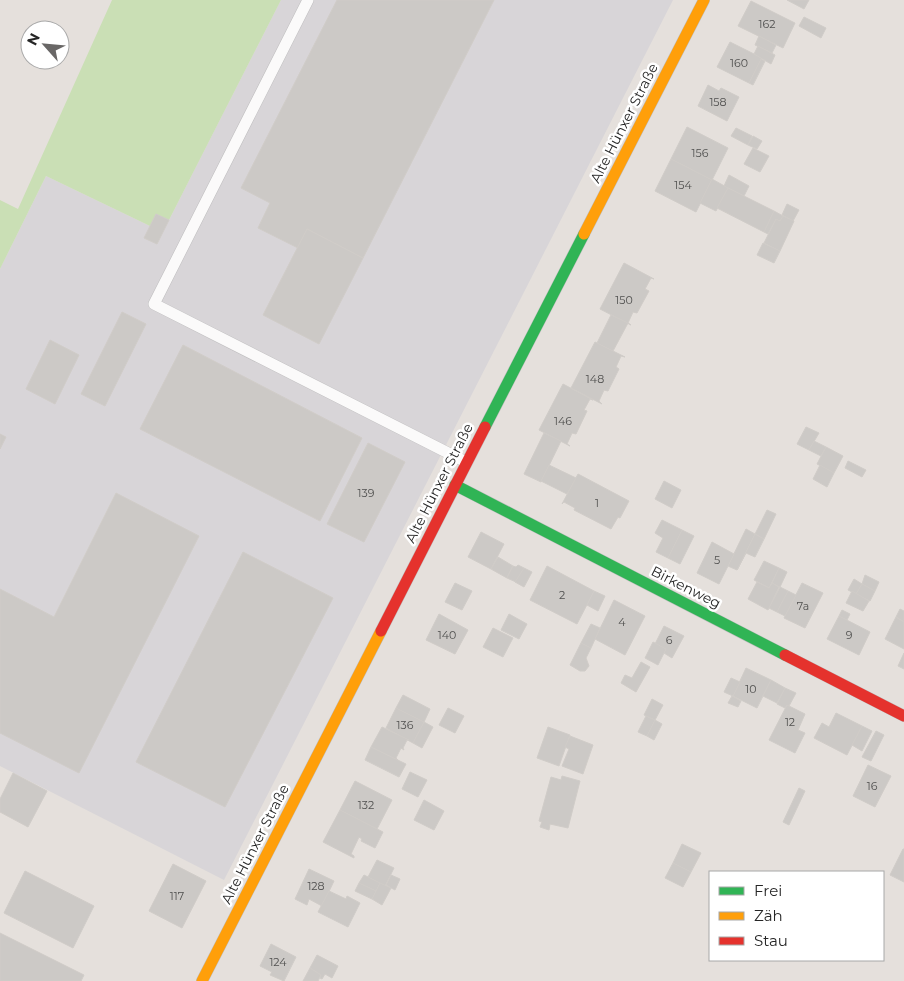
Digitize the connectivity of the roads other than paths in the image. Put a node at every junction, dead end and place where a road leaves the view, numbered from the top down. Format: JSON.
{"nodes":[{"id":1,"x":308,"y":0,"type":"edge"},
{"id":2,"x":704,"y":0,"type":"edge"},
{"id":3,"x":466,"y":462,"type":"junction"},
{"id":4,"x":455,"y":485,"type":"junction"},
{"id":5,"x":904,"y":716,"type":"edge"},
{"id":6,"x":202,"y":981,"type":"edge"}],
"edges":[{"from":1,"to":3,"type":"lane"},
{"from":2,"to":3,"type":"street","name":"Alte Hünxer Straße"},
{"from":3,"to":4,"type":"street","name":"Alte Hünxer Straße"},
{"from":4,"to":5,"type":"street","name":"Birkenweg"},
{"from":4,"to":6,"type":"street","name":"Alte Hünxer Straße"}]}
